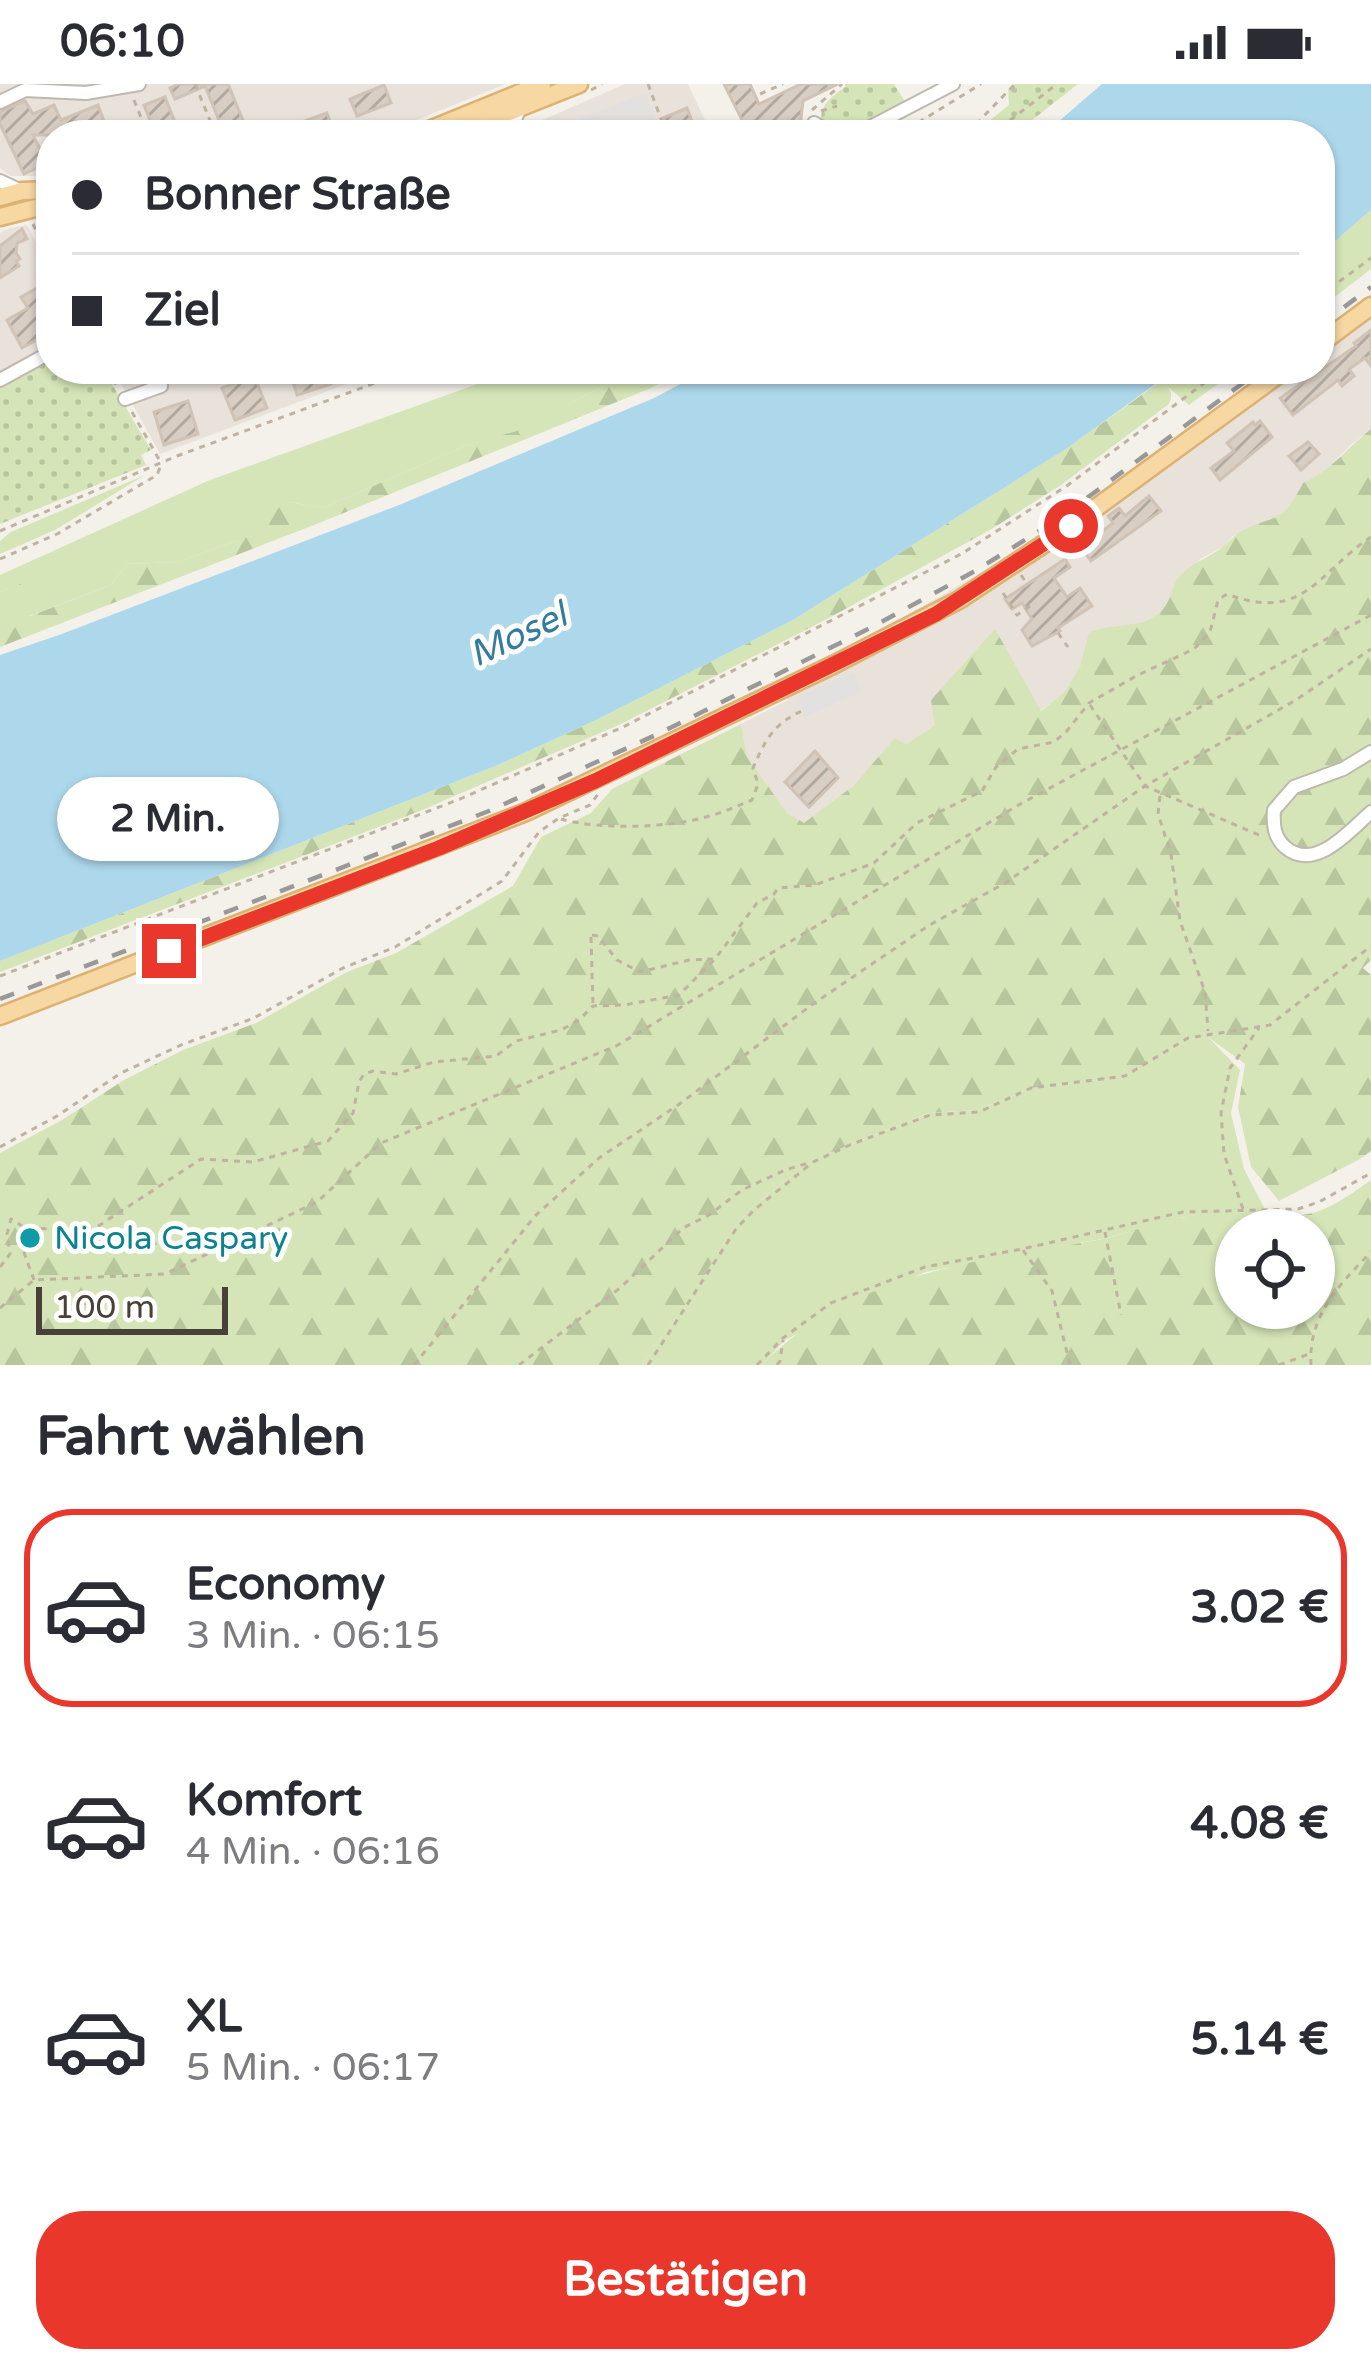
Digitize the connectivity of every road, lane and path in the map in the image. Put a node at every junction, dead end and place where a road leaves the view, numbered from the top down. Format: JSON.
{"nodes":[{"id":1,"x":195,"y":84,"type":"edge"},
{"id":2,"x":542,"y":84,"type":"edge"},
{"id":3,"x":579,"y":84,"type":"edge"},
{"id":4,"x":649,"y":84,"type":"edge"},
{"id":5,"x":783,"y":84,"type":"edge"},
{"id":6,"x":842,"y":84,"type":"edge"},
{"id":7,"x":952,"y":84,"type":"edge"},
{"id":8,"x":981,"y":84,"type":"edge"},
{"id":9,"x":1015,"y":84,"type":"edge"},
{"id":10,"x":1057,"y":84,"type":"edge"},
{"id":11,"x":134,"y":86,"type":"edge"},
{"id":12,"x":4,"y":94,"type":"edge"},
{"id":13,"x":760,"y":94,"type":"dead end"},
{"id":14,"x":837,"y":106,"type":"dead end"},
{"id":15,"x":521,"y":107,"type":"junction"},
{"id":16,"x":144,"y":120,"type":"edge"},
{"id":17,"x":211,"y":120,"type":"edge"},
{"id":18,"x":454,"y":120,"type":"edge"},
{"id":19,"x":488,"y":120,"type":"edge"},
{"id":20,"x":515,"y":120,"type":"edge"},
{"id":21,"x":660,"y":120,"type":"edge"},
{"id":22,"x":884,"y":120,"type":"edge"},
{"id":23,"x":922,"y":120,"type":"edge"},
{"id":24,"x":980,"y":120,"type":"edge"},
{"id":25,"x":1011,"y":120,"type":"edge"},
{"id":26,"x":0,"y":181,"type":"edge"},
{"id":27,"x":22,"y":191,"type":"junction"},
{"id":28,"x":36,"y":191,"type":"edge"},
{"id":29,"x":0,"y":197,"type":"edge"},
{"id":30,"x":36,"y":207,"type":"edge"},
{"id":31,"x":0,"y":217,"type":"edge"},
{"id":32,"x":31,"y":219,"type":"dead end"},
{"id":33,"x":36,"y":230,"type":"edge"},
{"id":34,"x":1371,"y":258,"type":"edge"},
{"id":35,"x":1335,"y":285,"type":"edge"},
{"id":36,"x":1371,"y":306,"type":"edge"},
{"id":37,"x":1335,"y":333,"type":"edge"},
{"id":38,"x":36,"y":360,"type":"edge"},
{"id":39,"x":0,"y":380,"type":"edge"},
{"id":40,"x":116,"y":384,"type":"edge"},
{"id":41,"x":161,"y":384,"type":"edge"},
{"id":42,"x":373,"y":384,"type":"edge"},
{"id":43,"x":1203,"y":384,"type":"edge"},
{"id":44,"x":1265,"y":384,"type":"edge"},
{"id":45,"x":124,"y":399,"type":"junction"},
{"id":46,"x":162,"y":464,"type":"junction"},
{"id":47,"x":0,"y":531,"type":"edge"},
{"id":48,"x":1371,"y":537,"type":"edge"},
{"id":49,"x":0,"y":559,"type":"edge"},
{"id":50,"x":1003,"y":593,"type":"dead end"},
{"id":51,"x":1033,"y":604,"type":"dead end"},
{"id":52,"x":1371,"y":615,"type":"edge"},
{"id":53,"x":1058,"y":633,"type":"dead end"},
{"id":54,"x":1068,"y":647,"type":"dead end"},
{"id":55,"x":1371,"y":649,"type":"edge"},
{"id":56,"x":1089,"y":704,"type":"junction"},
{"id":57,"x":806,"y":709,"type":"dead end"},
{"id":58,"x":1122,"y":751,"type":"junction"},
{"id":59,"x":1371,"y":752,"type":"edge"},
{"id":60,"x":595,"y":781,"type":"junction"},
{"id":61,"x":1145,"y":785,"type":"junction"},
{"id":62,"x":1160,"y":794,"type":"junction"},
{"id":63,"x":1371,"y":812,"type":"edge"},
{"id":64,"x":560,"y":818,"type":"junction"},
{"id":65,"x":1282,"y":845,"type":"junction"},
{"id":66,"x":1371,"y":946,"type":"edge"},
{"id":67,"x":715,"y":959,"type":"junction"},
{"id":68,"x":0,"y":976,"type":"edge"},
{"id":69,"x":679,"y":995,"type":"junction"},
{"id":70,"x":685,"y":1005,"type":"junction"},
{"id":71,"x":592,"y":1006,"type":"junction"},
{"id":72,"x":0,"y":1016,"type":"edge"},
{"id":73,"x":1260,"y":1026,"type":"junction"},
{"id":74,"x":1208,"y":1034,"type":"junction"},
{"id":75,"x":0,"y":1148,"type":"edge"},
{"id":76,"x":813,"y":1162,"type":"junction"},
{"id":77,"x":1371,"y":1173,"type":"edge"},
{"id":78,"x":1243,"y":1209,"type":"edge"},
{"id":79,"x":1298,"y":1209,"type":"edge"},
{"id":80,"x":1215,"y":1211,"type":"edge"},
{"id":81,"x":41,"y":1228,"type":"junction"},
{"id":82,"x":1105,"y":1231,"type":"junction"},
{"id":83,"x":1022,"y":1249,"type":"junction"},
{"id":84,"x":1371,"y":1252,"type":"edge"},
{"id":85,"x":0,"y":1267,"type":"edge"},
{"id":86,"x":34,"y":1280,"type":"junction"},
{"id":87,"x":0,"y":1307,"type":"edge"},
{"id":88,"x":1121,"y":1315,"type":"dead end"},
{"id":89,"x":783,"y":1338,"type":"junction"},
{"id":90,"x":1311,"y":1354,"type":"junction"},
{"id":91,"x":414,"y":1365,"type":"edge"},
{"id":92,"x":519,"y":1365,"type":"edge"},
{"id":93,"x":648,"y":1365,"type":"edge"},
{"id":94,"x":757,"y":1365,"type":"edge"},
{"id":95,"x":777,"y":1365,"type":"edge"},
{"id":96,"x":1070,"y":1365,"type":"edge"},
{"id":97,"x":1279,"y":1365,"type":"edge"},
{"id":98,"x":1312,"y":1365,"type":"edge"}],
"edges":[{"from":1,"to":17,"type":"path"},
{"from":2,"to":18,"type":"main road"},
{"from":3,"to":15,"type":"main road"},
{"from":4,"to":21,"type":"path"},
{"from":5,"to":13,"type":"path"},
{"from":6,"to":14,"type":"path"},
{"from":7,"to":22,"type":"street"},
{"from":8,"to":23,"type":"path"},
{"from":9,"to":24,"type":"path"},
{"from":10,"to":25,"type":"path"},
{"from":11,"to":12,"type":"street"},
{"from":11,"to":16,"type":"path"},
{"from":15,"to":19,"type":"main road"},
{"from":15,"to":20,"type":"street"},
{"from":26,"to":27,"type":"street"},
{"from":27,"to":28,"type":"main road"},
{"from":27,"to":29,"type":"main road"},
{"from":30,"to":31,"type":"main road"},
{"from":32,"to":33,"type":"path"},
{"from":34,"to":35,"type":"path"},
{"from":36,"to":37,"type":"main road"},
{"from":38,"to":39,"type":"street"},
{"from":40,"to":45,"type":"path"},
{"from":41,"to":45,"type":"street"},
{"from":42,"to":46,"type":"path"},
{"from":43,"to":68,"type":"path"},
{"from":44,"to":60,"type":"main road"},
{"from":45,"to":46,"type":"path"},
{"from":46,"to":47,"type":"path"},
{"from":46,"to":49,"type":"path"},
{"from":48,"to":56,"type":"path"},
{"from":50,"to":51,"type":"path"},
{"from":52,"to":58,"type":"path"},
{"from":53,"to":54,"type":"path"},
{"from":55,"to":61,"type":"path"},
{"from":56,"to":58,"type":"path"},
{"from":56,"to":67,"type":"path"},
{"from":57,"to":64,"type":"path"},
{"from":58,"to":61,"type":"path"},
{"from":58,"to":70,"type":"path"},
{"from":59,"to":65,"type":"street"},
{"from":60,"to":64,"type":"path"},
{"from":60,"to":72,"type":"main road"},
{"from":61,"to":62,"type":"path"},
{"from":61,"to":91,"type":"path"},
{"from":62,"to":65,"type":"path"},
{"from":62,"to":74,"type":"path"},
{"from":63,"to":65,"type":"street"},
{"from":64,"to":75,"type":"path"},
{"from":66,"to":73,"type":"path"},
{"from":67,"to":69,"type":"path"},
{"from":67,"to":71,"type":"path"},
{"from":69,"to":70,"type":"path"},
{"from":69,"to":71,"type":"path"},
{"from":70,"to":86,"type":"path"},
{"from":71,"to":81,"type":"path"},
{"from":73,"to":74,"type":"path"},
{"from":73,"to":78,"type":"path"},
{"from":74,"to":76,"type":"path"},
{"from":76,"to":92,"type":"path"},
{"from":76,"to":93,"type":"path"},
{"from":77,"to":79,"type":"path"},
{"from":80,"to":82,"type":"path"},
{"from":81,"to":85,"type":"path"},
{"from":81,"to":86,"type":"path"},
{"from":82,"to":83,"type":"path"},
{"from":82,"to":88,"type":"path"},
{"from":83,"to":89,"type":"path"},
{"from":83,"to":96,"type":"path"},
{"from":84,"to":90,"type":"path"},
{"from":86,"to":87,"type":"path"},
{"from":89,"to":94,"type":"path"},
{"from":89,"to":95,"type":"path"},
{"from":90,"to":97,"type":"path"},
{"from":90,"to":98,"type":"path"}]}
